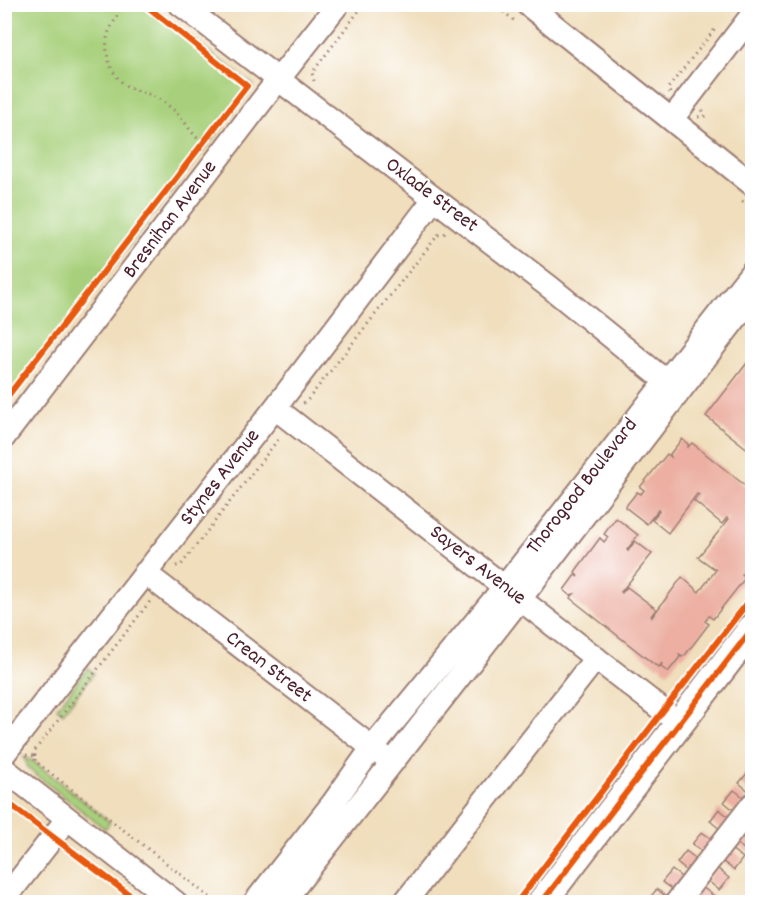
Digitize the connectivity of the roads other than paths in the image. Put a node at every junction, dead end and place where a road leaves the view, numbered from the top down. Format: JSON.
{"nodes":[{"id":1,"x":180,"y":4,"type":"edge"},
{"id":2,"x":338,"y":4,"type":"edge"},
{"id":3,"x":527,"y":4,"type":"edge"},
{"id":4,"x":753,"y":15,"type":"edge"},
{"id":5,"x":278,"y":81,"type":"junction"},
{"id":6,"x":672,"y":118,"type":"junction"},
{"id":7,"x":753,"y":184,"type":"edge"},
{"id":8,"x":434,"y":199,"type":"junction"},
{"id":9,"x":753,"y":272,"type":"edge"},
{"id":10,"x":753,"y":297,"type":"edge"},
{"id":11,"x":673,"y":387,"type":"junction"},
{"id":12,"x":282,"y":413,"type":"junction"},
{"id":13,"x":8,"y":446,"type":"edge"},
{"id":14,"x":153,"y":579,"type":"junction"},
{"id":15,"x":512,"y":593,"type":"junction"},
{"id":16,"x":750,"y":637,"type":"edge"},
{"id":17,"x":596,"y":658,"type":"junction"},
{"id":18,"x":420,"y":708,"type":"junction"},
{"id":19,"x":679,"y":723,"type":"junction"},
{"id":20,"x":372,"y":748,"type":"junction"},
{"id":21,"x":8,"y":750,"type":"edge"},
{"id":22,"x":391,"y":763,"type":"junction"},
{"id":23,"x":4,"y":769,"type":"edge"},
{"id":24,"x":753,"y":805,"type":"edge"},
{"id":25,"x":67,"y":819,"type":"junction"},
{"id":26,"x":4,"y":900,"type":"edge"},
{"id":27,"x":175,"y":903,"type":"edge"},
{"id":28,"x":255,"y":903,"type":"edge"},
{"id":29,"x":283,"y":903,"type":"edge"},
{"id":30,"x":405,"y":903,"type":"edge"},
{"id":31,"x":542,"y":903,"type":"edge"},
{"id":32,"x":677,"y":903,"type":"edge"}],
"edges":[{"from":1,"to":5,"type":"street","name":"Oxlade Street"},
{"from":2,"to":5,"type":"street","name":"Bresnihan Avenue"},
{"from":3,"to":6,"type":"street"},
{"from":4,"to":6,"type":"street"},
{"from":5,"to":8,"type":"street","name":"Oxlade Street"},
{"from":5,"to":13,"type":"street","name":"Bresnihan Avenue"},
{"from":6,"to":7,"type":"street"},
{"from":8,"to":11,"type":"street","name":"Oxlade Street"},
{"from":8,"to":12,"type":"street","name":"Stynes Avenue"},
{"from":9,"to":11,"type":"street","name":"Thorogood Boulevard"},
{"from":10,"to":11,"type":"street","name":"Thorogood Boulevard"},
{"from":11,"to":15,"type":"street","name":"Thorogood Boulevard"},
{"from":12,"to":14,"type":"street","name":"Stynes Avenue"},
{"from":12,"to":15,"type":"street","name":"Sayers Avenue"},
{"from":14,"to":20,"type":"street","name":"Crean Street"},
{"from":14,"to":21,"type":"street","name":"Stynes Avenue"},
{"from":15,"to":17,"type":"street","name":"Sayers Avenue"},
{"from":15,"to":18,"type":"street","name":"Thorogood Boulevard"},
{"from":16,"to":19,"type":"main road"},
{"from":17,"to":19,"type":"street","name":"Sayers Avenue"},
{"from":17,"to":30,"type":"street"},
{"from":18,"to":20,"type":"street","name":"Thorogood Boulevard"},
{"from":18,"to":22,"type":"street","name":"Thorogood Boulevard"},
{"from":19,"to":31,"type":"main road"},
{"from":20,"to":22,"type":"street","name":"Crean Street"},
{"from":20,"to":28,"type":"street","name":"Thorogood Boulevard"},
{"from":22,"to":29,"type":"street","name":"Thorogood Boulevard"},
{"from":23,"to":25,"type":"street"},
{"from":24,"to":32,"type":"street"},
{"from":25,"to":26,"type":"street"},
{"from":25,"to":27,"type":"street"}]}
